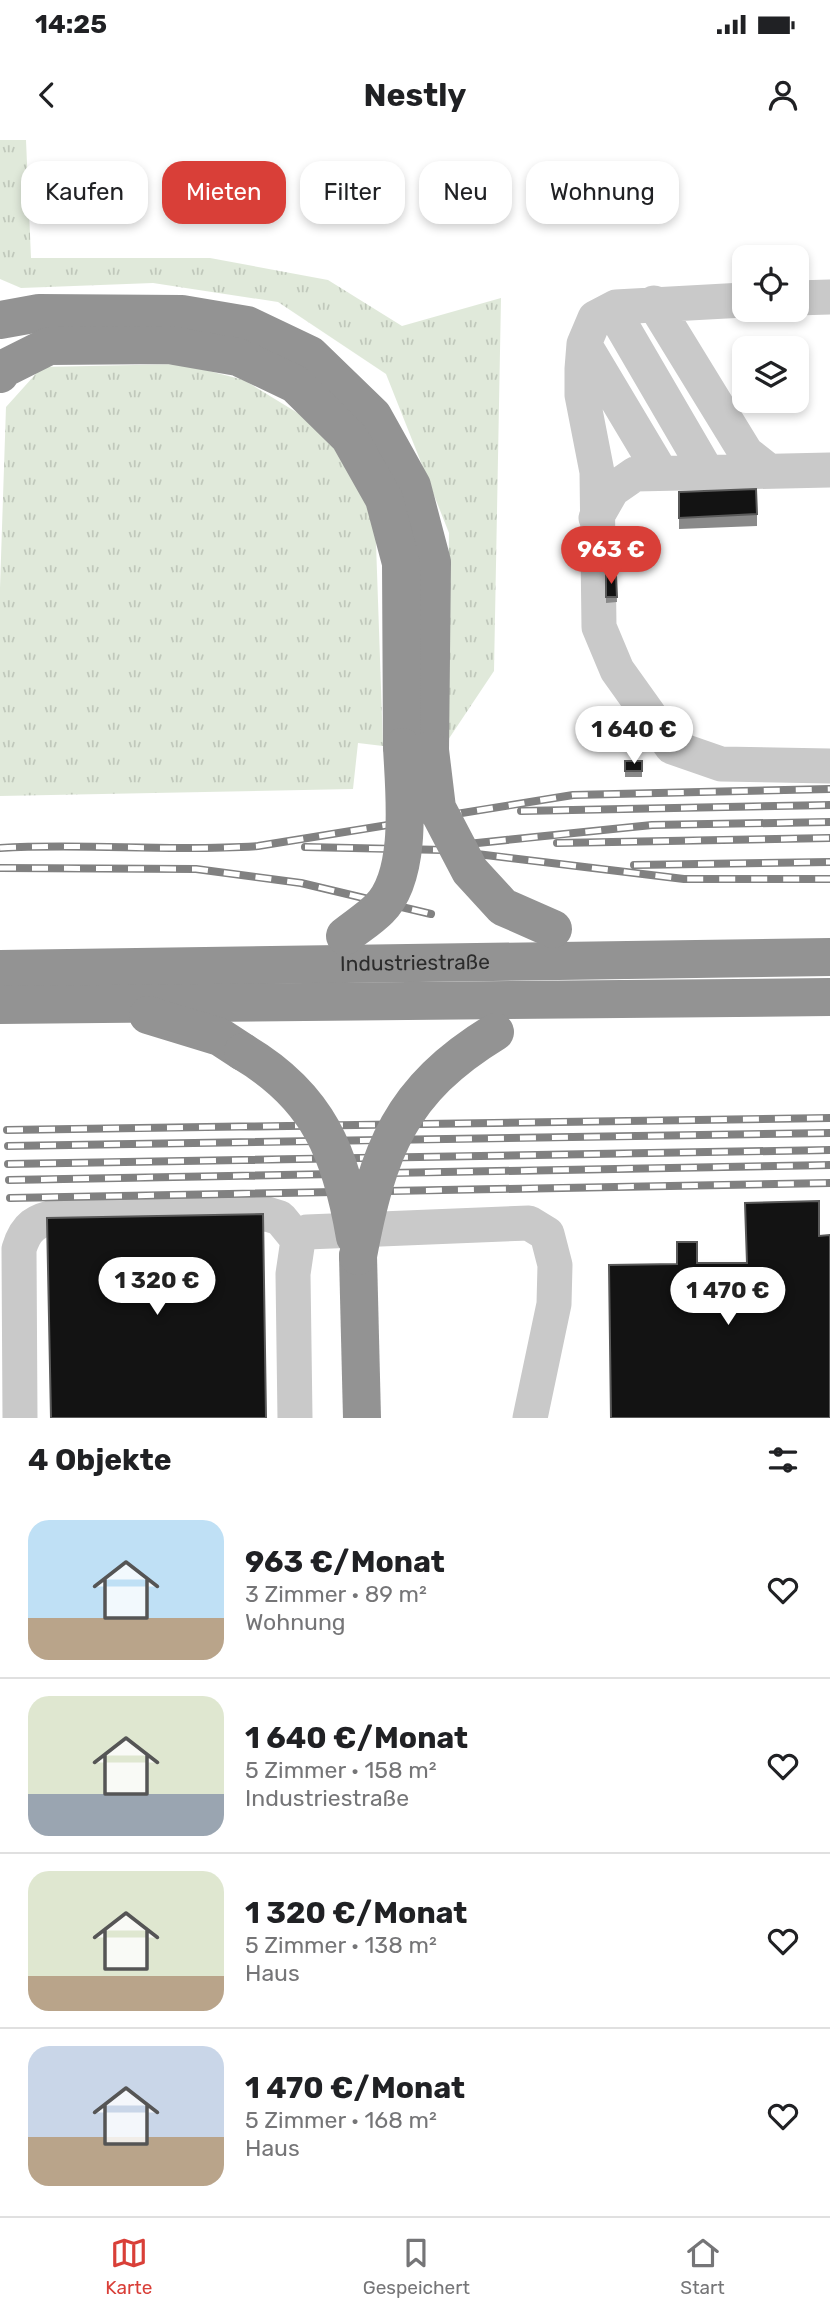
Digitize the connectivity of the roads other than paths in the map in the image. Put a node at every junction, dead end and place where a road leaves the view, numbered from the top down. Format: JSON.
{"nodes":[{"id":1,"x":830,"y":297,"type":"edge"},
{"id":2,"x":809,"y":298,"type":"edge"},
{"id":3,"x":732,"y":300,"type":"edge"},
{"id":4,"x":654,"y":303,"type":"junction"},
{"id":5,"x":612,"y":309,"type":"junction"},
{"id":6,"x":0,"y":320,"type":"edge"},
{"id":7,"x":0,"y":337,"type":"edge"},
{"id":8,"x":584,"y":344,"type":"junction"},
{"id":9,"x":49,"y":346,"type":"junction"},
{"id":10,"x":0,"y":374,"type":"edge"},
{"id":11,"x":830,"y":470,"type":"edge"},
{"id":12,"x":769,"y":471,"type":"junction"},
{"id":13,"x":707,"y":472,"type":"junction"},
{"id":14,"x":661,"y":473,"type":"junction"},
{"id":15,"x":596,"y":518,"type":"junction"},
{"id":16,"x":416,"y":748,"type":"junction"},
{"id":17,"x":830,"y":766,"type":"edge"},
{"id":18,"x":830,"y":951,"type":"edge"},
{"id":19,"x":830,"y":957,"type":"edge"},
{"id":20,"x":122,"y":967,"type":"junction"},
{"id":21,"x":0,"y":969,"type":"edge"},
{"id":22,"x":733,"y":996,"type":"junction"},
{"id":23,"x":830,"y":997,"type":"edge"},
{"id":24,"x":102,"y":1004,"type":"junction"},
{"id":25,"x":0,"y":1006,"type":"edge"},
{"id":26,"x":298,"y":1240,"type":"junction"},
{"id":27,"x":358,"y":1256,"type":"junction"},
{"id":28,"x":20,"y":1418,"type":"edge"},
{"id":29,"x":295,"y":1418,"type":"edge"},
{"id":30,"x":362,"y":1418,"type":"edge"},
{"id":31,"x":530,"y":1418,"type":"edge"}],
"edges":[{"from":1,"to":2,"type":"lane"},
{"from":3,"to":4,"type":"lane"},
{"from":4,"to":5,"type":"lane"},
{"from":4,"to":12,"type":"lane"},
{"from":5,"to":8,"type":"lane"},
{"from":5,"to":13,"type":"lane"},
{"from":6,"to":16,"type":"highway"},
{"from":7,"to":9,"type":"highway"},
{"from":8,"to":14,"type":"lane"},
{"from":8,"to":15,"type":"lane"},
{"from":9,"to":10,"type":"highway"},
{"from":9,"to":16,"type":"highway"},
{"from":11,"to":12,"type":"lane"},
{"from":12,"to":13,"type":"lane"},
{"from":13,"to":14,"type":"lane"},
{"from":14,"to":15,"type":"lane"},
{"from":15,"to":17,"type":"lane"},
{"from":16,"to":18,"type":"highway","bridge":true},
{"from":16,"to":20,"type":"highway","bridge":true},
{"from":19,"to":20,"type":"highway","name":"Industriestraße"},
{"from":20,"to":21,"type":"highway","name":"Industriestraße"},
{"from":22,"to":23,"type":"highway","name":"Industriestraße"},
{"from":22,"to":24,"type":"highway","name":"Industriestraße"},
{"from":22,"to":27,"type":"highway","bridge":true},
{"from":24,"to":25,"type":"highway","name":"Industriestraße"},
{"from":24,"to":27,"type":"highway","bridge":true},
{"from":26,"to":28,"type":"lane"},
{"from":26,"to":29,"type":"lane"},
{"from":26,"to":31,"type":"lane"},
{"from":27,"to":30,"type":"highway"}]}
